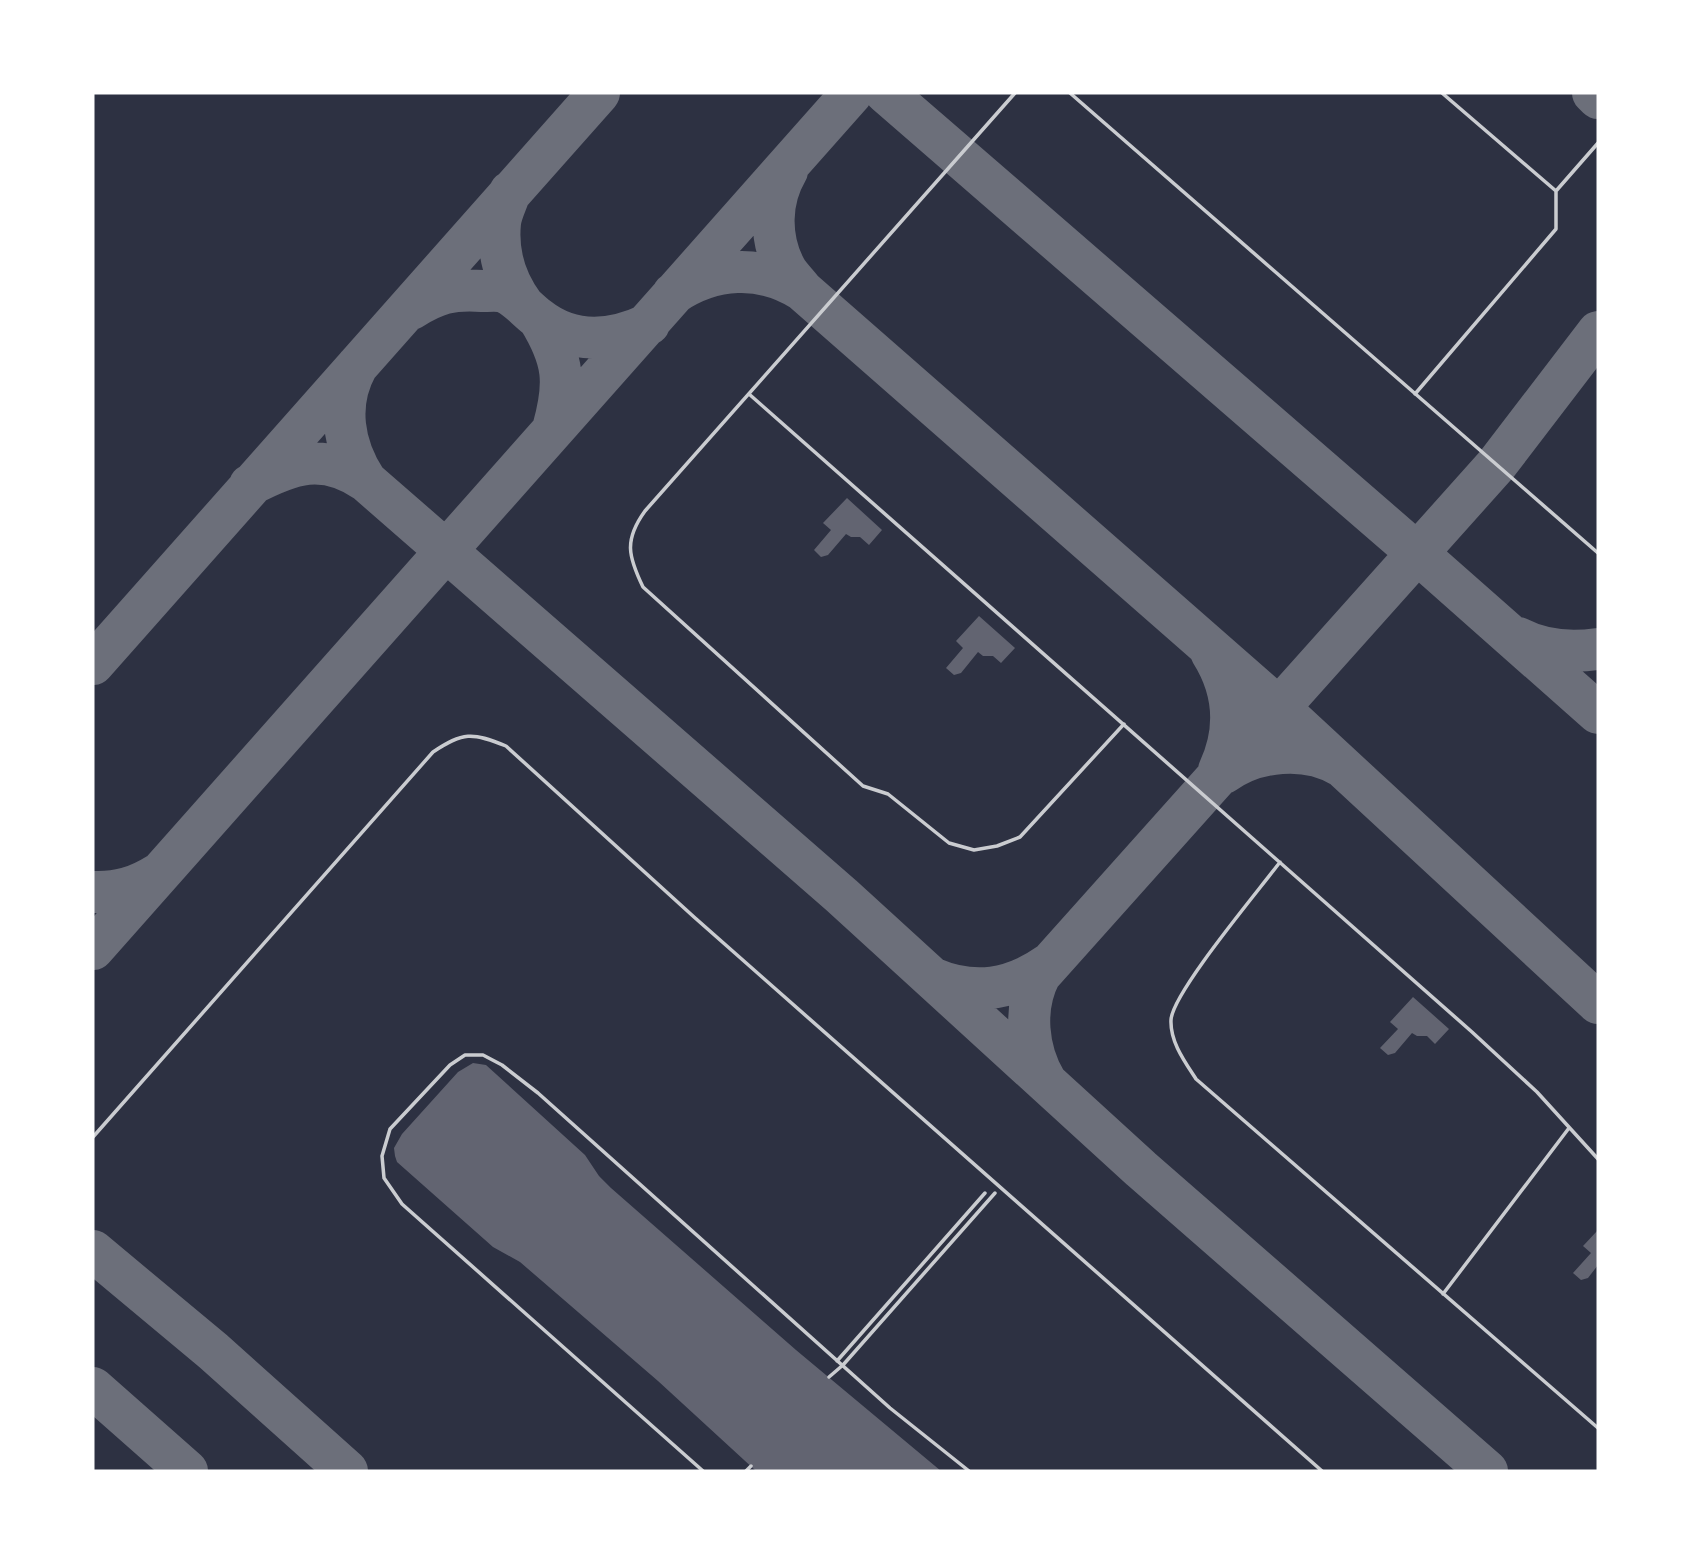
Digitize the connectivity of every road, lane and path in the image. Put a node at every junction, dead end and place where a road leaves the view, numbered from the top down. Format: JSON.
{"nodes":[{"id":1,"x":1015,"y":93,"type":"edge"},
{"id":2,"x":1070,"y":93,"type":"edge"},
{"id":3,"x":1442,"y":93,"type":"edge"},
{"id":4,"x":1598,"y":143,"type":"edge"},
{"id":5,"x":1556,"y":191,"type":"junction"},
{"id":6,"x":748,"y":394,"type":"junction"},
{"id":7,"x":1415,"y":394,"type":"junction"},
{"id":8,"x":1598,"y":553,"type":"edge"},
{"id":9,"x":1124,"y":724,"type":"junction"},
{"id":10,"x":1280,"y":862,"type":"junction"},
{"id":11,"x":1569,"y":1127,"type":"junction"},
{"id":12,"x":93,"y":1137,"type":"edge"},
{"id":13,"x":1598,"y":1159,"type":"edge"},
{"id":14,"x":985,"y":1193,"type":"dead end"},
{"id":15,"x":995,"y":1193,"type":"dead end"},
{"id":16,"x":1443,"y":1294,"type":"junction"},
{"id":17,"x":837,"y":1361,"type":"junction"},
{"id":18,"x":843,"y":1365,"type":"junction"},
{"id":19,"x":829,"y":1377,"type":"dead end"},
{"id":20,"x":1598,"y":1429,"type":"edge"},
{"id":21,"x":751,"y":1466,"type":"dead end"},
{"id":22,"x":702,"y":1471,"type":"edge"},
{"id":23,"x":746,"y":1471,"type":"edge"},
{"id":24,"x":969,"y":1471,"type":"edge"},
{"id":25,"x":1322,"y":1471,"type":"edge"}],
"edges":[{"from":1,"to":6,"type":"lane"},
{"from":2,"to":7,"type":"lane"},
{"from":3,"to":5,"type":"lane"},
{"from":4,"to":5,"type":"lane"},
{"from":5,"to":7,"type":"lane"},
{"from":6,"to":9,"type":"lane"},
{"from":6,"to":9,"type":"lane"},
{"from":7,"to":8,"type":"lane"},
{"from":9,"to":10,"type":"lane"},
{"from":10,"to":11,"type":"lane"},
{"from":10,"to":16,"type":"lane"},
{"from":11,"to":13,"type":"lane"},
{"from":11,"to":16,"type":"lane"},
{"from":12,"to":25,"type":"lane"},
{"from":14,"to":17,"type":"lane"},
{"from":15,"to":18,"type":"lane"},
{"from":16,"to":20,"type":"lane"},
{"from":17,"to":18,"type":"lane"},
{"from":17,"to":22,"type":"lane"},
{"from":18,"to":19,"type":"lane"},
{"from":18,"to":24,"type":"lane"},
{"from":21,"to":23,"type":"lane"}]}
